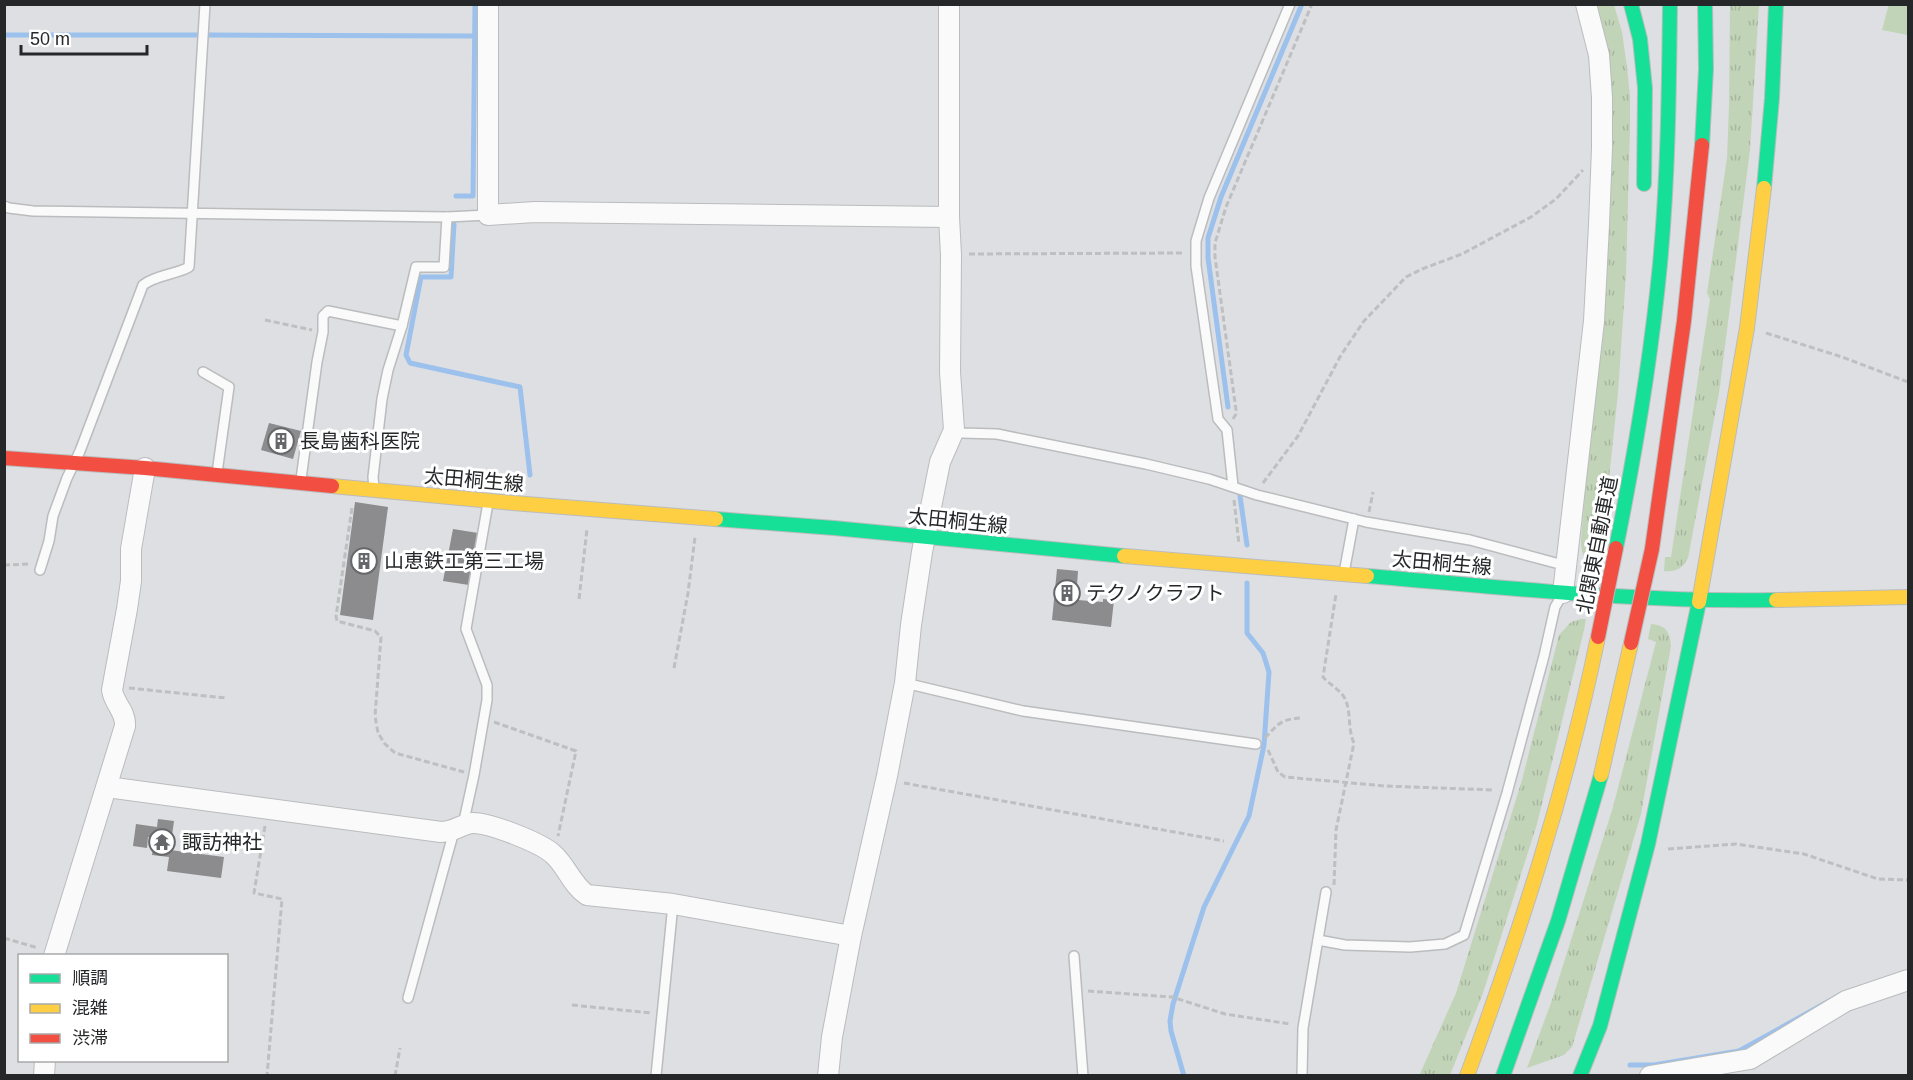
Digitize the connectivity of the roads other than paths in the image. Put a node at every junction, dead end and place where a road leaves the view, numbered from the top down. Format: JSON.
{"nodes":[{"id":1,"x":205,"y":4,"type":"edge"},
{"id":2,"x":488,"y":4,"type":"edge"},
{"id":3,"x":949,"y":4,"type":"edge"},
{"id":4,"x":1290,"y":4,"type":"edge"},
{"id":5,"x":1586,"y":4,"type":"edge"},
{"id":6,"x":1631,"y":4,"type":"edge"},
{"id":7,"x":1670,"y":4,"type":"edge"},
{"id":8,"x":1705,"y":4,"type":"edge"},
{"id":9,"x":1715,"y":4,"type":"edge"},
{"id":10,"x":1776,"y":4,"type":"edge"},
{"id":11,"x":1706,"y":89,"type":"junction"},
{"id":12,"x":1644,"y":202,"type":"dead end"},
{"id":13,"x":4,"y":206,"type":"edge"},
{"id":14,"x":194,"y":213,"type":"junction"},
{"id":15,"x":488,"y":215,"type":"junction"},
{"id":16,"x":447,"y":217,"type":"junction"},
{"id":17,"x":949,"y":217,"type":"junction"},
{"id":18,"x":402,"y":326,"type":"junction"},
{"id":19,"x":1636,"y":354,"type":"dead end"},
{"id":20,"x":203,"y":372,"type":"dead end"},
{"id":21,"x":954,"y":430,"type":"junction"},
{"id":22,"x":6,"y":457,"type":"edge"},
{"id":23,"x":74,"y":463,"type":"junction"},
{"id":24,"x":145,"y":468,"type":"junction"},
{"id":25,"x":217,"y":475,"type":"junction"},
{"id":26,"x":300,"y":483,"type":"junction"},
{"id":27,"x":1233,"y":486,"type":"junction"},
{"id":28,"x":374,"y":490,"type":"junction"},
{"id":29,"x":1628,"y":491,"type":"junction"},
{"id":30,"x":488,"y":500,"type":"junction"},
{"id":31,"x":1354,"y":519,"type":"junction"},
{"id":32,"x":925,"y":537,"type":"junction"},
{"id":33,"x":1567,"y":566,"type":"junction"},
{"id":34,"x":40,"y":567,"type":"road end"},
{"id":35,"x":1340,"y":580,"type":"junction"},
{"id":36,"x":1563,"y":593,"type":"junction"},
{"id":37,"x":1908,"y":597,"type":"edge"},
{"id":38,"x":1699,"y":601,"type":"junction"},
{"id":39,"x":905,"y":683,"type":"junction"},
{"id":40,"x":1258,"y":744,"type":"road end"},
{"id":41,"x":107,"y":787,"type":"junction"},
{"id":42,"x":458,"y":828,"type":"junction"},
{"id":43,"x":1327,"y":892,"type":"road end"},
{"id":44,"x":673,"y":904,"type":"junction"},
{"id":45,"x":851,"y":936,"type":"junction"},
{"id":46,"x":1318,"y":940,"type":"junction"},
{"id":47,"x":54,"y":954,"type":"edge"},
{"id":48,"x":1074,"y":956,"type":"dead end"},
{"id":49,"x":1908,"y":980,"type":"edge"},
{"id":50,"x":408,"y":998,"type":"dead end"},
{"id":51,"x":656,"y":1076,"type":"edge"},
{"id":52,"x":828,"y":1076,"type":"edge"},
{"id":53,"x":1083,"y":1076,"type":"edge"},
{"id":54,"x":1302,"y":1076,"type":"edge"},
{"id":55,"x":1467,"y":1076,"type":"edge"},
{"id":56,"x":1503,"y":1076,"type":"edge"},
{"id":57,"x":1580,"y":1076,"type":"edge"},
{"id":58,"x":1650,"y":1076,"type":"edge"}],
"edges":[{"from":1,"to":14,"type":"lane"},
{"from":2,"to":15,"type":"street"},
{"from":3,"to":17,"type":"street"},
{"from":4,"to":27,"type":"lane"},
{"from":5,"to":33,"type":"street"},
{"from":6,"to":12,"type":"main road"},
{"from":7,"to":29,"type":"main road","name":"北関東自動車道"},
{"from":8,"to":11,"type":"main road"},
{"from":9,"to":11,"type":"main road"},
{"from":10,"to":38,"type":"main road"},
{"from":11,"to":56,"type":"main road","bridge":true},
{"from":13,"to":14,"type":"lane"},
{"from":14,"to":16,"type":"lane"},
{"from":14,"to":23,"type":"lane"},
{"from":15,"to":16,"type":"lane"},
{"from":15,"to":17,"type":"street"},
{"from":16,"to":18,"type":"lane"},
{"from":17,"to":21,"type":"street"},
{"from":18,"to":26,"type":"lane"},
{"from":18,"to":28,"type":"lane"},
{"from":19,"to":29,"type":"main road"},
{"from":20,"to":25,"type":"lane"},
{"from":21,"to":27,"type":"lane"},
{"from":21,"to":32,"type":"street"},
{"from":22,"to":23,"type":"main road","name":"太田桐生線"},
{"from":23,"to":24,"type":"main road","name":"太田桐生線"},
{"from":23,"to":34,"type":"lane"},
{"from":24,"to":25,"type":"main road","name":"太田桐生線"},
{"from":24,"to":41,"type":"street"},
{"from":25,"to":26,"type":"main road","name":"太田桐生線"},
{"from":26,"to":28,"type":"main road","name":"太田桐生線"},
{"from":27,"to":31,"type":"lane"},
{"from":28,"to":30,"type":"main road","name":"太田桐生線"},
{"from":29,"to":55,"type":"main road","name":"北関東自動車道","bridge":true},
{"from":30,"to":32,"type":"main road","name":"太田桐生線"},
{"from":30,"to":42,"type":"lane"},
{"from":31,"to":33,"type":"lane"},
{"from":31,"to":35,"type":"lane"},
{"from":32,"to":35,"type":"main road","name":"太田桐生線"},
{"from":32,"to":39,"type":"street"},
{"from":33,"to":36,"type":"street"},
{"from":35,"to":36,"type":"main road","name":"太田桐生線"},
{"from":36,"to":38,"type":"main road","name":"太田桐生線"},
{"from":36,"to":46,"type":"lane"},
{"from":37,"to":38,"type":"main road","name":"太田桐生線"},
{"from":38,"to":57,"type":"main road"},
{"from":39,"to":40,"type":"lane"},
{"from":39,"to":45,"type":"street"},
{"from":41,"to":42,"type":"street"},
{"from":41,"to":47,"type":"street"},
{"from":42,"to":44,"type":"street"},
{"from":42,"to":50,"type":"lane"},
{"from":43,"to":46,"type":"lane"},
{"from":44,"to":45,"type":"street"},
{"from":44,"to":51,"type":"lane"},
{"from":45,"to":52,"type":"street"},
{"from":46,"to":54,"type":"lane"},
{"from":48,"to":53,"type":"lane"},
{"from":49,"to":58,"type":"street"}]}
